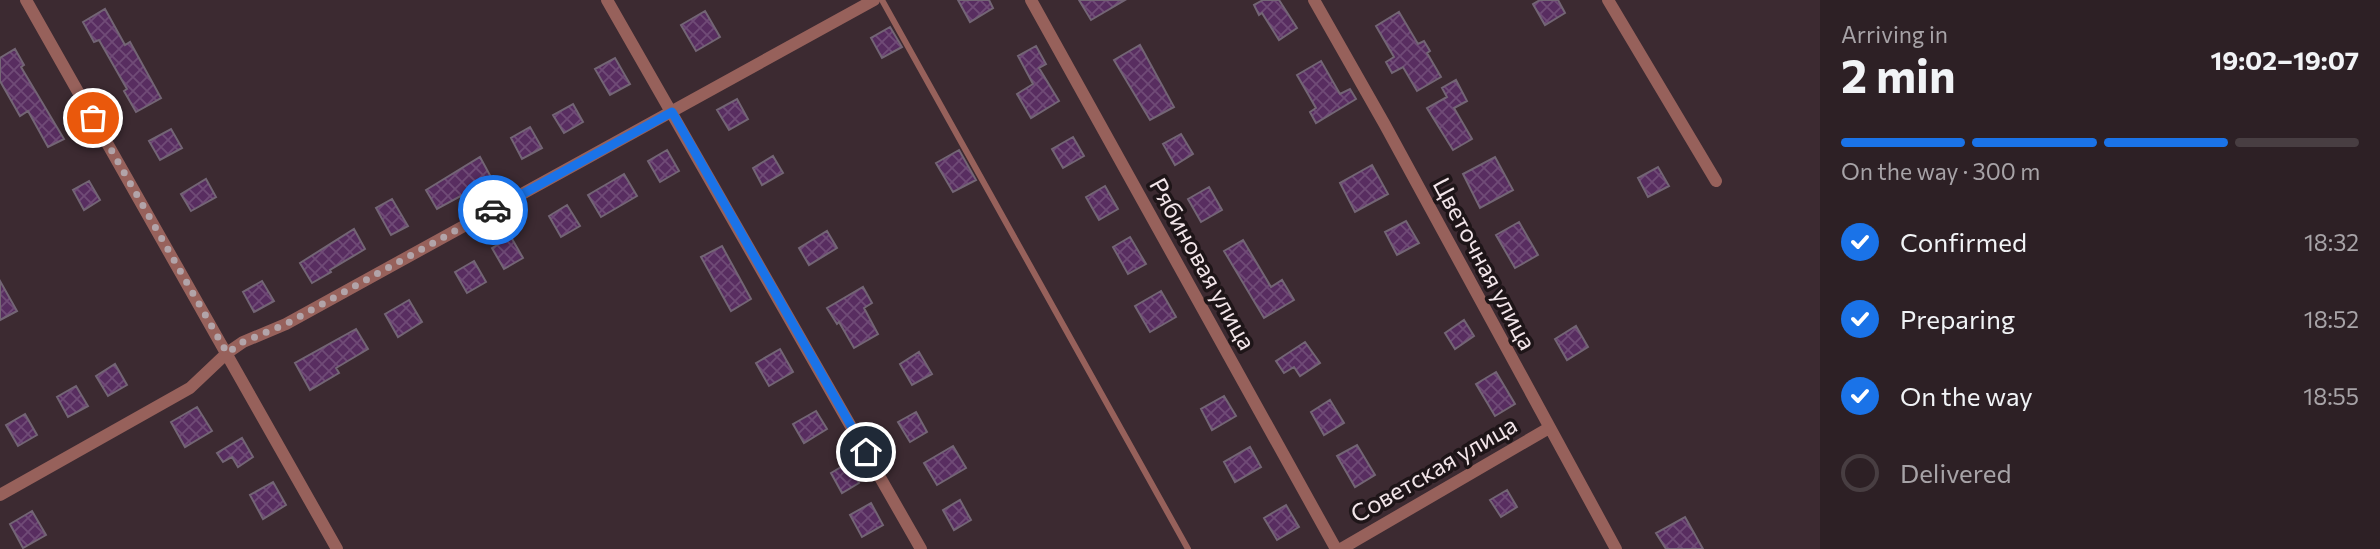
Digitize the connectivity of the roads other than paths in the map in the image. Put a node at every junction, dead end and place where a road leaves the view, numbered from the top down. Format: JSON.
{"nodes":[{"id":1,"x":26,"y":0,"type":"edge"},
{"id":2,"x":607,"y":0,"type":"edge"},
{"id":3,"x":874,"y":0,"type":"edge"},
{"id":4,"x":882,"y":0,"type":"edge"},
{"id":5,"x":1031,"y":0,"type":"edge"},
{"id":6,"x":1314,"y":0,"type":"edge"},
{"id":7,"x":1608,"y":0,"type":"edge"},
{"id":8,"x":672,"y":112,"type":"junction"},
{"id":9,"x":1716,"y":181,"type":"dead end"},
{"id":10,"x":227,"y":353,"type":"junction"},
{"id":11,"x":1549,"y":428,"type":"junction"},
{"id":12,"x":0,"y":495,"type":"edge"},
{"id":13,"x":337,"y":549,"type":"edge"},
{"id":14,"x":921,"y":549,"type":"edge"},
{"id":15,"x":1188,"y":549,"type":"edge"},
{"id":16,"x":1338,"y":549,"type":"edge"},
{"id":17,"x":1616,"y":549,"type":"edge"}],
"edges":[{"from":1,"to":10,"type":"street"},
{"from":2,"to":8,"type":"street"},
{"from":3,"to":8,"type":"street"},
{"from":4,"to":15,"type":"lane"},
{"from":5,"to":16,"type":"street","name":"Рябиновая улица"},
{"from":6,"to":11,"type":"street","name":"Цветочная улица"},
{"from":7,"to":9,"type":"street"},
{"from":8,"to":10,"type":"street"},
{"from":8,"to":14,"type":"street"},
{"from":10,"to":12,"type":"street"},
{"from":10,"to":13,"type":"street"},
{"from":11,"to":16,"type":"street","name":"Советская улица"},
{"from":11,"to":17,"type":"street","name":"Цветочная улица"}]}
